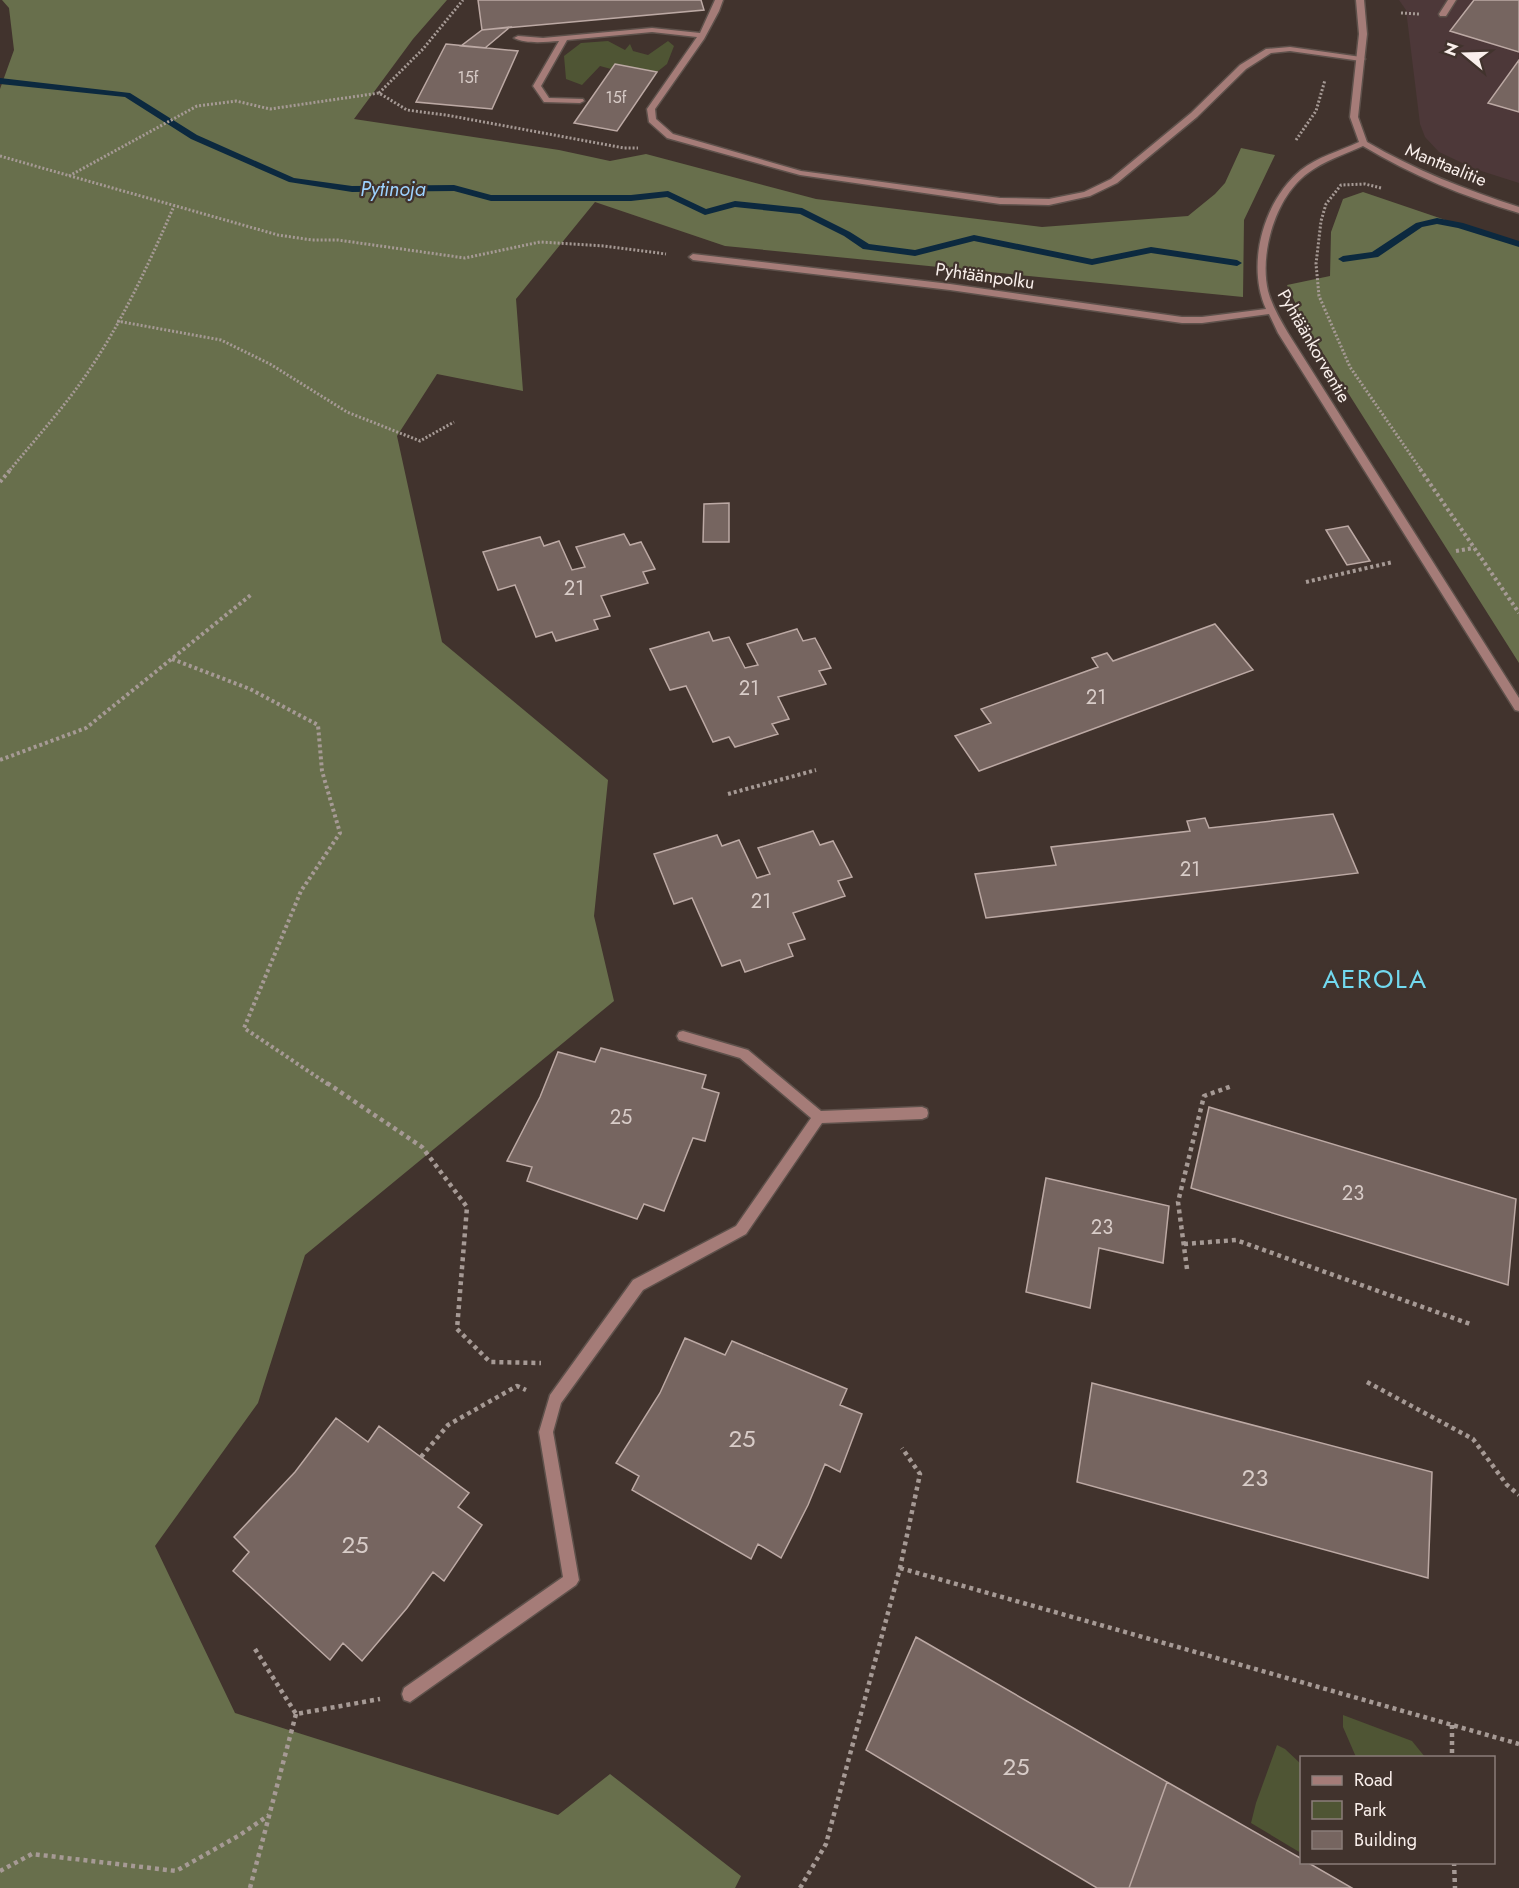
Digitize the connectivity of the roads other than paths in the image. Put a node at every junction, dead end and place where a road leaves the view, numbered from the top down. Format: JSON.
{"nodes":[{"id":1,"x":719,"y":0,"type":"edge"},
{"id":2,"x":1360,"y":0,"type":"edge"},
{"id":3,"x":1452,"y":0,"type":"edge"},
{"id":4,"x":1443,"y":14,"type":"dead end"},
{"id":5,"x":701,"y":35,"type":"junction"},
{"id":6,"x":518,"y":38,"type":"dead end"},
{"id":7,"x":564,"y":38,"type":"junction"},
{"id":8,"x":1361,"y":59,"type":"junction"},
{"id":9,"x":580,"y":101,"type":"dead end"},
{"id":10,"x":1363,"y":143,"type":"junction"},
{"id":11,"x":1519,"y":210,"type":"edge"},
{"id":12,"x":693,"y":257,"type":"road end"},
{"id":13,"x":1271,"y":311,"type":"junction"},
{"id":14,"x":1519,"y":707,"type":"edge"},
{"id":15,"x":683,"y":1036,"type":"dead end"},
{"id":16,"x":922,"y":1113,"type":"dead end"},
{"id":17,"x":819,"y":1117,"type":"junction"},
{"id":18,"x":410,"y":1694,"type":"road end"}],
"edges":[{"from":1,"to":5,"type":"street"},
{"from":2,"to":8,"type":"street"},
{"from":3,"to":4,"type":"street"},
{"from":5,"to":7,"type":"street"},
{"from":5,"to":8,"type":"street"},
{"from":6,"to":7,"type":"street"},
{"from":7,"to":9,"type":"street"},
{"from":8,"to":10,"type":"street"},
{"from":10,"to":11,"type":"street","name":"Manttaalitie"},
{"from":10,"to":13,"type":"street","name":"Pyhtäänkorventie"},
{"from":12,"to":13,"type":"street","name":"Pyhtäänpolku"},
{"from":13,"to":14,"type":"street","name":"Pyhtäänkorventie"},
{"from":15,"to":17,"type":"street"},
{"from":16,"to":17,"type":"street"},
{"from":17,"to":18,"type":"street"}]}
